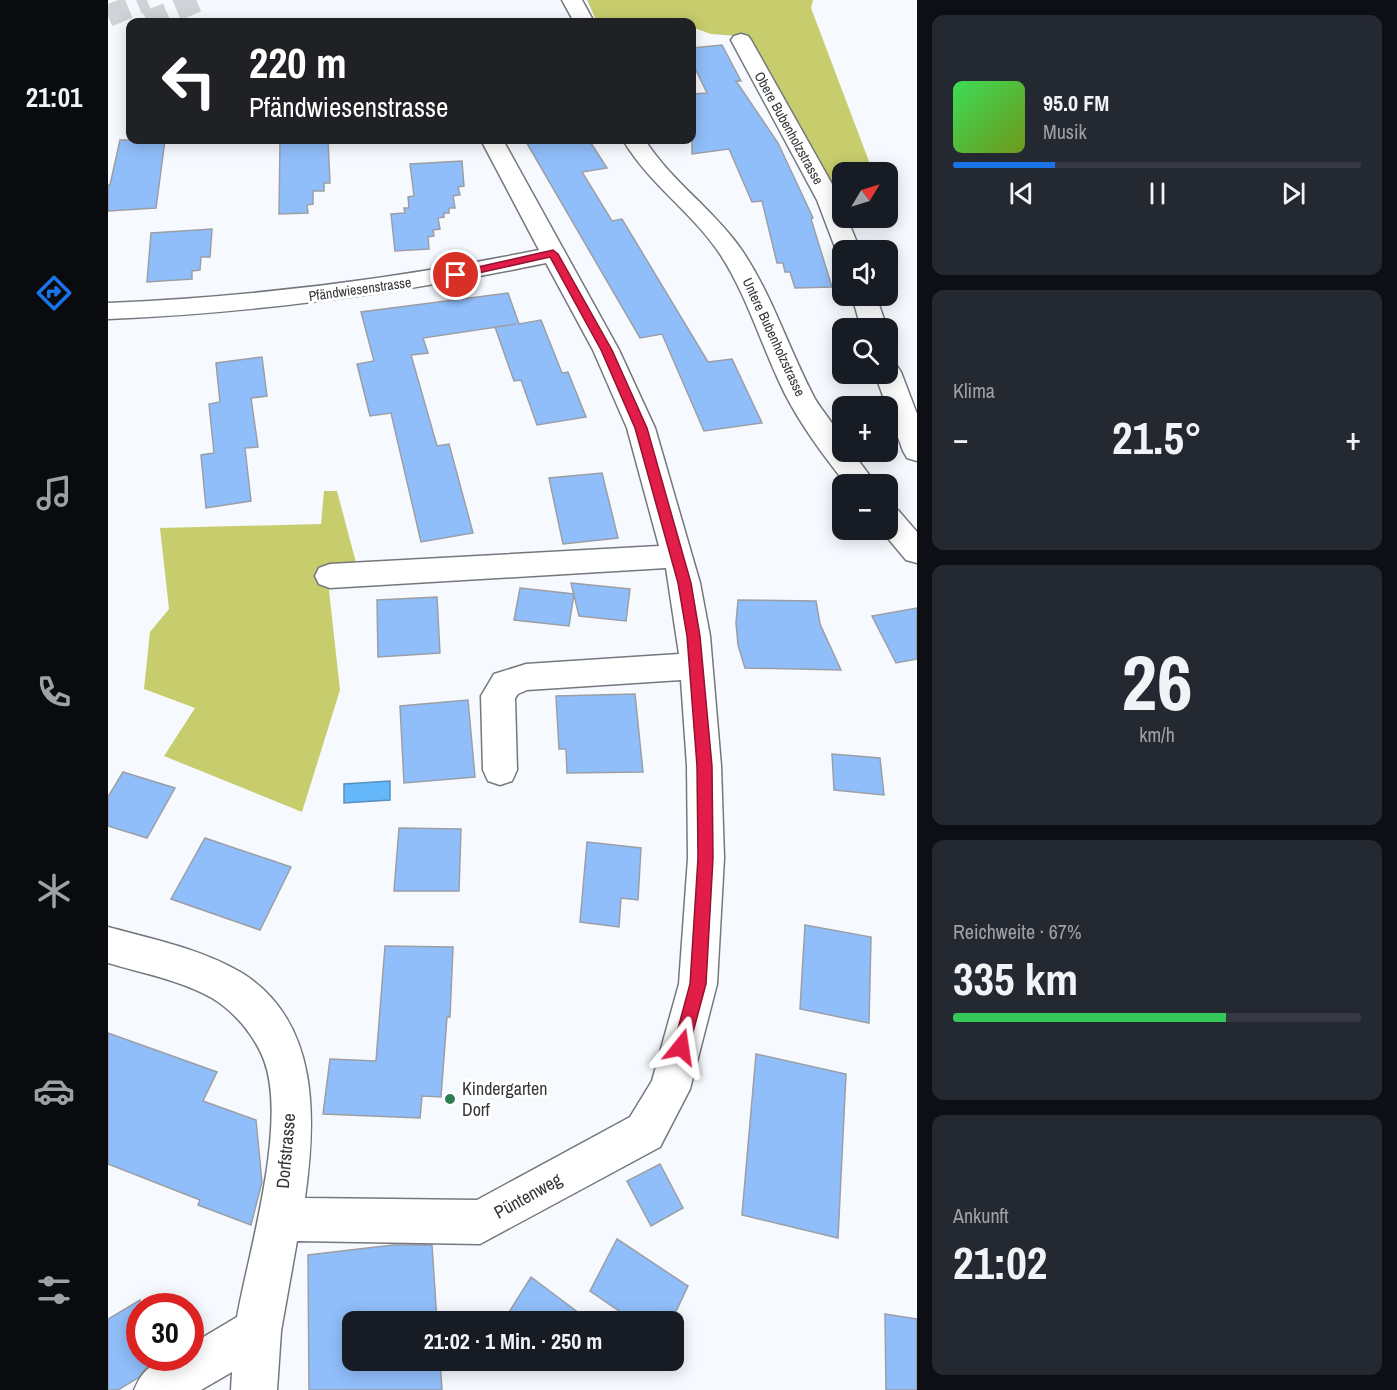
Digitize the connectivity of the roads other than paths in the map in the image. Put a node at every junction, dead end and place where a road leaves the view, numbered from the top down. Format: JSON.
{"nodes":[{"id":1,"x":572,"y":0,"type":"edge"},
{"id":2,"x":582,"y":18,"type":"edge"},
{"id":3,"x":741,"y":40,"type":"dead end"},
{"id":4,"x":494,"y":144,"type":"edge"},
{"id":5,"x":637,"y":144,"type":"edge"},
{"id":6,"x":844,"y":240,"type":"edge"},
{"id":7,"x":553,"y":254,"type":"junction"},
{"id":8,"x":108,"y":311,"type":"edge"},
{"id":9,"x":892,"y":384,"type":"edge"},
{"id":10,"x":917,"y":451,"type":"edge"},
{"id":11,"x":854,"y":474,"type":"edge"},
{"id":12,"x":898,"y":530,"type":"edge"},
{"id":13,"x":917,"y":552,"type":"edge"},
{"id":14,"x":677,"y":556,"type":"junction"},
{"id":15,"x":330,"y":576,"type":"dead end"},
{"id":16,"x":696,"y":666,"type":"junction"},
{"id":17,"x":500,"y":770,"type":"dead end"},
{"id":18,"x":108,"y":945,"type":"edge"},
{"id":19,"x":279,"y":1219,"type":"junction"},
{"id":20,"x":258,"y":1330,"type":"junction"},
{"id":21,"x":157,"y":1390,"type":"edge"},
{"id":22,"x":254,"y":1390,"type":"edge"}],
"edges":[{"from":1,"to":2,"type":"street"},
{"from":3,"to":6,"type":"street","name":"Obere Bubenholzstrasse"},
{"from":4,"to":7,"type":"street"},
{"from":5,"to":11,"type":"street","name":"Untere Bubenholzstrasse"},
{"from":7,"to":8,"type":"street","name":"Pfändwiesenstrasse"},
{"from":7,"to":14,"type":"street","name":"Püntenweg"},
{"from":9,"to":10,"type":"street"},
{"from":12,"to":13,"type":"street"},
{"from":14,"to":15,"type":"street"},
{"from":14,"to":16,"type":"street","name":"Püntenweg"},
{"from":16,"to":17,"type":"street"},
{"from":16,"to":19,"type":"street","name":"Püntenweg"},
{"from":18,"to":19,"type":"street","name":"Dorfstrasse"},
{"from":19,"to":20,"type":"street","name":"Dorfstrasse"},
{"from":20,"to":21,"type":"street"},
{"from":20,"to":22,"type":"street","name":"Dorfstrasse"}]}
